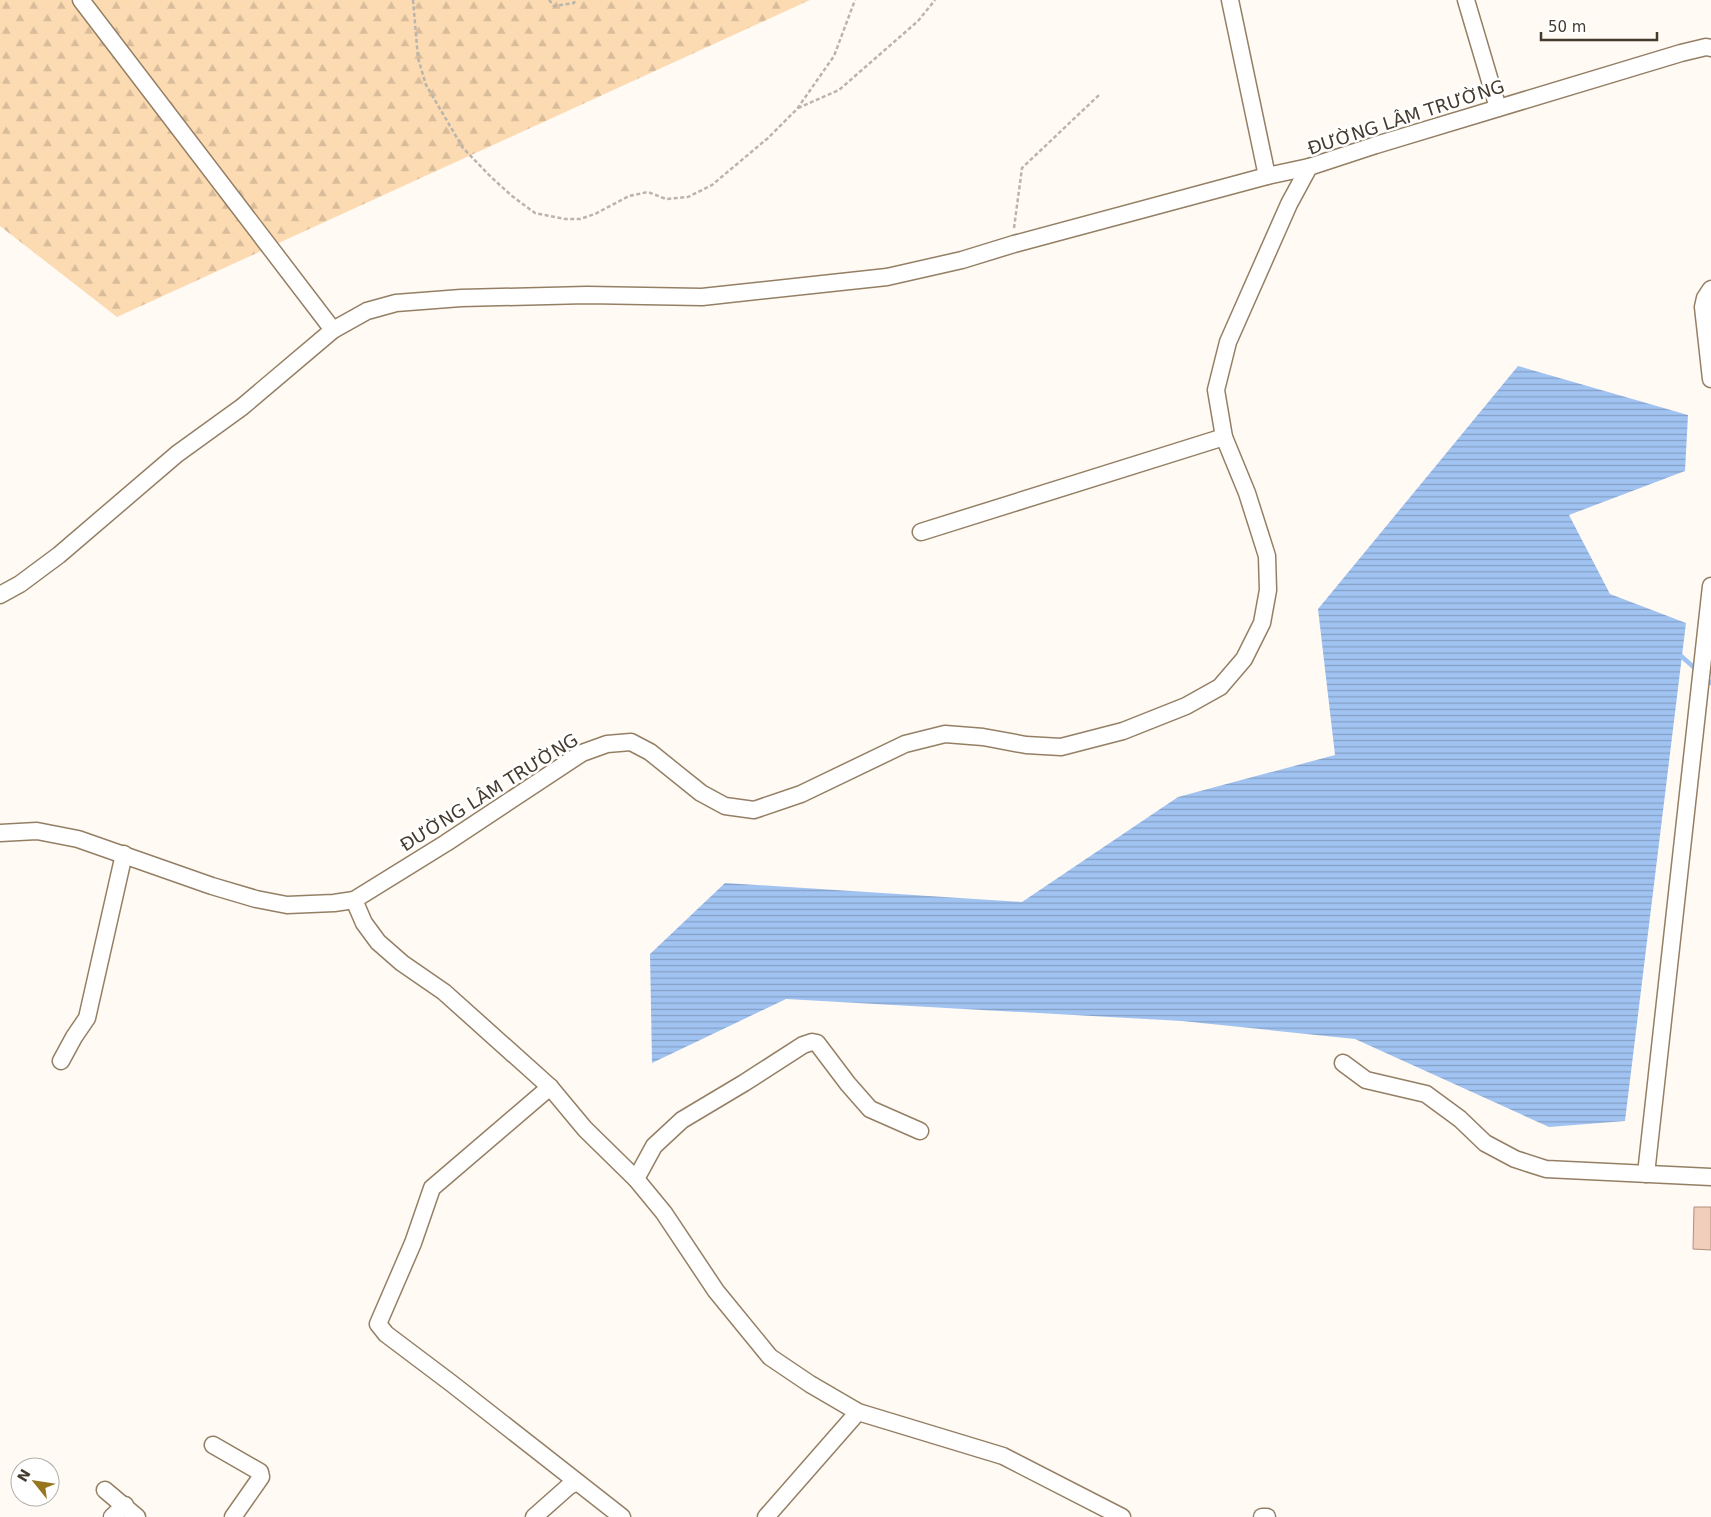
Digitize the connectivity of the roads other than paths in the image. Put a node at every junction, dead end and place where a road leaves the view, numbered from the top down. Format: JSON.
{"nodes":[{"id":1,"x":81,"y":0,"type":"edge"},
{"id":2,"x":1230,"y":0,"type":"edge"},
{"id":3,"x":1466,"y":0,"type":"edge"},
{"id":4,"x":1711,"y":48,"type":"edge"},
{"id":5,"x":1498,"y":108,"type":"junction"},
{"id":6,"x":1309,"y":167,"type":"junction"},
{"id":7,"x":1267,"y":176,"type":"junction"},
{"id":8,"x":1711,"y":289,"type":"edge"},
{"id":9,"x":333,"y":330,"type":"junction"},
{"id":10,"x":1711,"y":379,"type":"edge"},
{"id":11,"x":1224,"y":437,"type":"junction"},
{"id":12,"x":920,"y":532,"type":"dead end"},
{"id":13,"x":1711,"y":586,"type":"edge"},
{"id":14,"x":0,"y":595,"type":"edge"},
{"id":15,"x":0,"y":833,"type":"edge"},
{"id":16,"x":124,"y":854,"type":"junction"},
{"id":17,"x":354,"y":900,"type":"junction"},
{"id":18,"x":61,"y":1061,"type":"dead end"},
{"id":19,"x":1344,"y":1063,"type":"dead end"},
{"id":20,"x":550,"y":1087,"type":"junction"},
{"id":21,"x":920,"y":1131,"type":"dead end"},
{"id":22,"x":1646,"y":1174,"type":"junction"},
{"id":23,"x":1711,"y":1177,"type":"edge"},
{"id":24,"x":636,"y":1178,"type":"junction"},
{"id":25,"x":858,"y":1412,"type":"junction"},
{"id":26,"x":213,"y":1445,"type":"dead end"},
{"id":27,"x":577,"y":1482,"type":"junction"},
{"id":28,"x":105,"y":1490,"type":"dead end"},
{"id":29,"x":125,"y":1506,"type":"junction"},
{"id":30,"x":112,"y":1517,"type":"edge"},
{"id":31,"x":137,"y":1517,"type":"edge"},
{"id":32,"x":233,"y":1517,"type":"edge"},
{"id":33,"x":534,"y":1517,"type":"edge"},
{"id":34,"x":622,"y":1517,"type":"edge"},
{"id":35,"x":766,"y":1517,"type":"edge"},
{"id":36,"x":1122,"y":1517,"type":"edge"},
{"id":37,"x":1262,"y":1517,"type":"edge"},
{"id":38,"x":1267,"y":1517,"type":"edge"}],
"edges":[{"from":1,"to":9,"type":"street"},
{"from":2,"to":7,"type":"street"},
{"from":3,"to":5,"type":"street"},
{"from":4,"to":5,"type":"street","name":"ĐƯỜNG LÂM TRƯỜNG"},
{"from":5,"to":6,"type":"street","name":"ĐƯỜNG LÂM TRƯỜNG"},
{"from":6,"to":7,"type":"street"},
{"from":6,"to":11,"type":"street","name":"ĐƯỜNG LÂM TRƯỜNG"},
{"from":7,"to":9,"type":"street"},
{"from":8,"to":10,"type":"street"},
{"from":9,"to":14,"type":"street"},
{"from":11,"to":12,"type":"street"},
{"from":11,"to":17,"type":"street","name":"ĐƯỜNG LÂM TRƯỜNG"},
{"from":13,"to":22,"type":"street"},
{"from":15,"to":16,"type":"street","name":"ĐƯỜNG LÂM TRƯỜNG"},
{"from":16,"to":17,"type":"street","name":"ĐƯỜNG LÂM TRƯỜNG"},
{"from":16,"to":18,"type":"street"},
{"from":17,"to":20,"type":"street"},
{"from":19,"to":22,"type":"street"},
{"from":20,"to":24,"type":"street"},
{"from":20,"to":27,"type":"street"},
{"from":21,"to":24,"type":"street"},
{"from":22,"to":23,"type":"street"},
{"from":24,"to":25,"type":"street"},
{"from":25,"to":35,"type":"street"},
{"from":25,"to":36,"type":"street"},
{"from":26,"to":32,"type":"street"},
{"from":27,"to":33,"type":"street"},
{"from":27,"to":34,"type":"street"},
{"from":28,"to":29,"type":"street"},
{"from":29,"to":30,"type":"street"},
{"from":29,"to":31,"type":"street"},
{"from":37,"to":38,"type":"street"}]}
